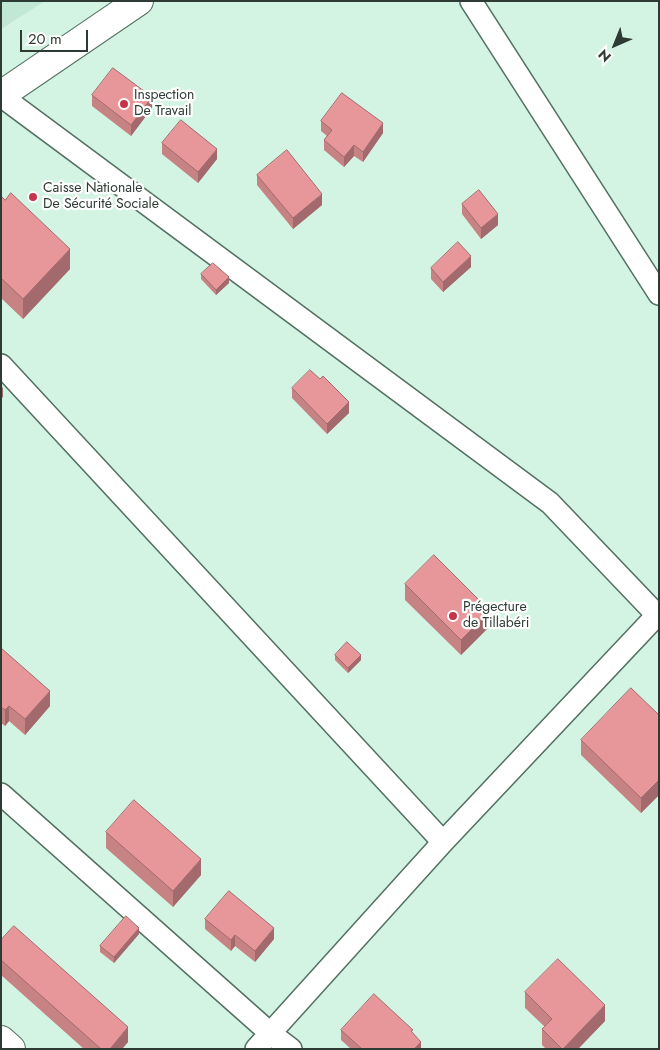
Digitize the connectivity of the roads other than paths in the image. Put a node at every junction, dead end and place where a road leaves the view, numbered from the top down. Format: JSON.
{"nodes":[{"id":1,"x":139,"y":1,"type":"edge"},
{"id":2,"x":471,"y":1,"type":"edge"},
{"id":3,"x":1,"y":96,"type":"edge"},
{"id":4,"x":659,"y":294,"type":"edge"},
{"id":5,"x":1,"y":365,"type":"edge"},
{"id":6,"x":658,"y":614,"type":"edge"},
{"id":7,"x":1,"y":794,"type":"edge"},
{"id":8,"x":443,"y":842,"type":"junction"},
{"id":9,"x":270,"y":1033,"type":"junction"},
{"id":10,"x":1,"y":1040,"type":"edge"},
{"id":11,"x":11,"y":1049,"type":"edge"},
{"id":12,"x":256,"y":1049,"type":"edge"},
{"id":13,"x":291,"y":1049,"type":"edge"}],
"edges":[{"from":1,"to":3,"type":"main road"},
{"from":2,"to":4,"type":"street"},
{"from":3,"to":6,"type":"street"},
{"from":5,"to":8,"type":"street"},
{"from":6,"to":8,"type":"street"},
{"from":7,"to":9,"type":"street"},
{"from":8,"to":9,"type":"street"},
{"from":9,"to":12,"type":"street"},
{"from":9,"to":13,"type":"street"},
{"from":10,"to":11,"type":"main road"}]}
